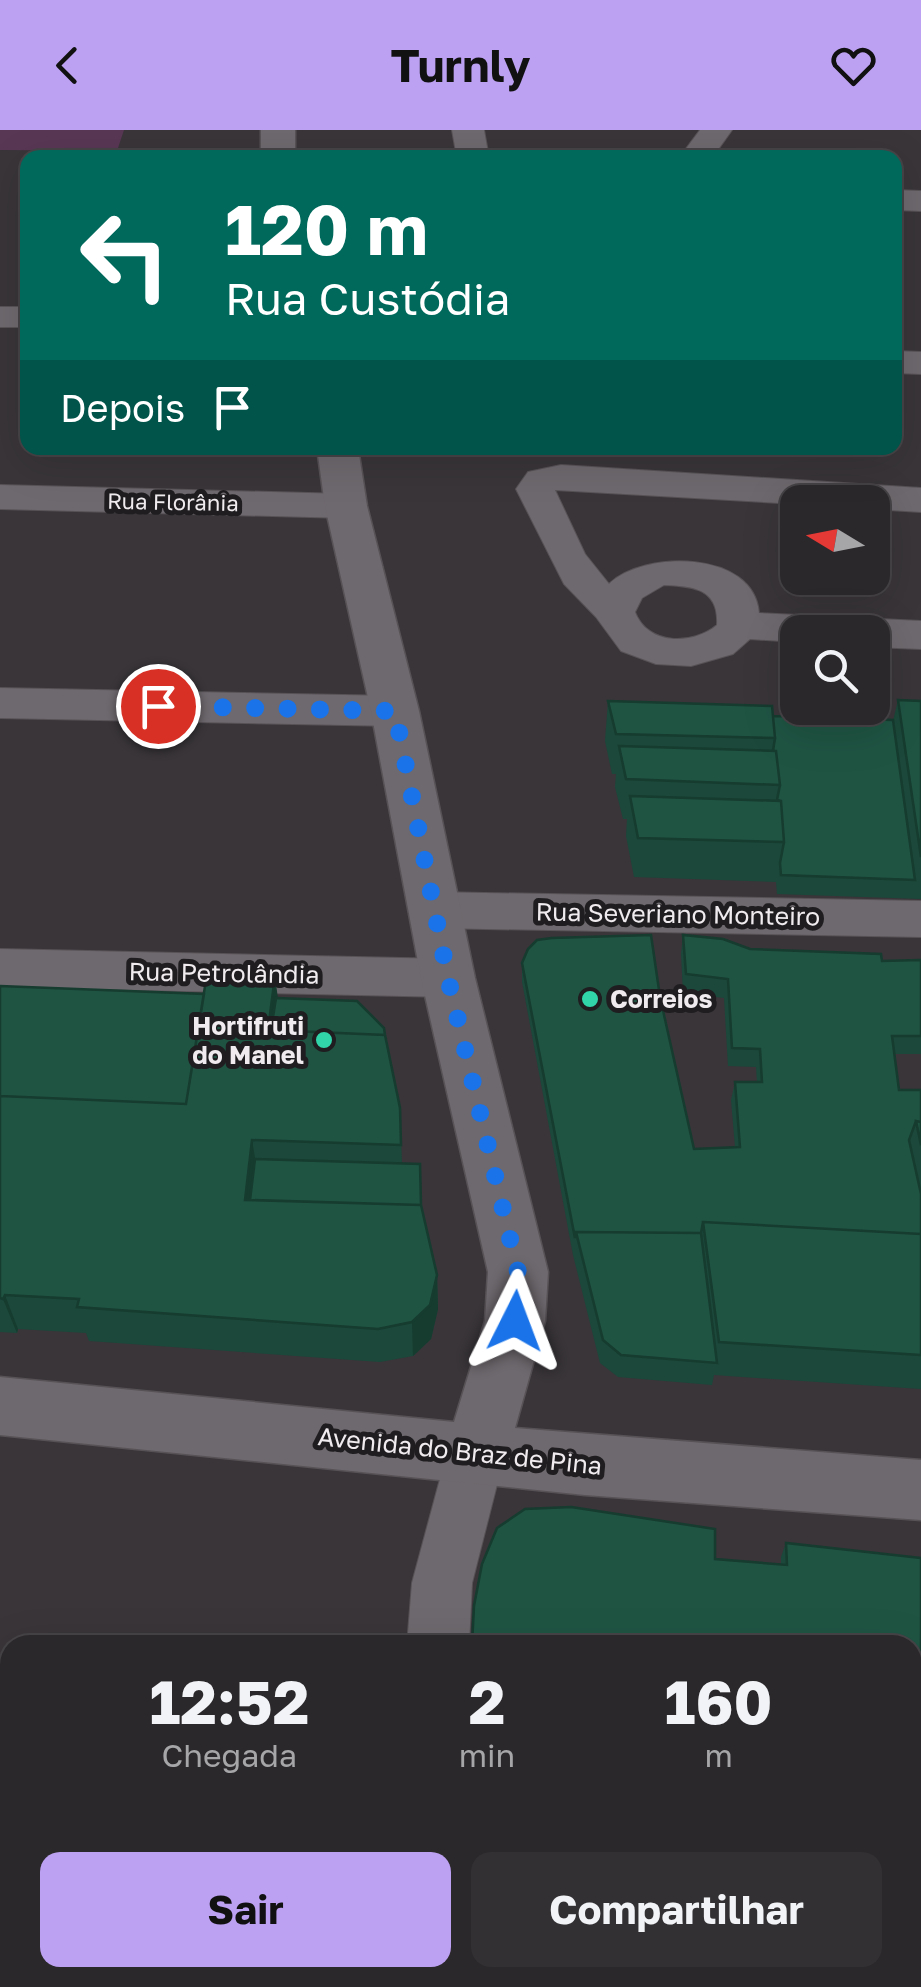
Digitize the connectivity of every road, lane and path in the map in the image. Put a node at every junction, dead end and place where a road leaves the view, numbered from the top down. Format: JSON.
{"nodes":[{"id":1,"x":338,"y":455,"type":"edge"},
{"id":2,"x":0,"y":497,"type":"edge"},
{"id":3,"x":921,"y":500,"type":"edge"},
{"id":4,"x":346,"y":506,"type":"junction"},
{"id":5,"x":615,"y":612,"type":"junction"},
{"id":6,"x":738,"y":625,"type":"junction"},
{"id":7,"x":780,"y":627,"type":"edge"},
{"id":8,"x":890,"y":633,"type":"edge"},
{"id":9,"x":921,"y":635,"type":"edge"},
{"id":10,"x":0,"y":704,"type":"edge"},
{"id":11,"x":395,"y":711,"type":"junction"},
{"id":12,"x":435,"y":910,"type":"junction"},
{"id":13,"x":921,"y":919,"type":"edge"},
{"id":14,"x":0,"y":968,"type":"edge"},
{"id":15,"x":448,"y":978,"type":"junction"},
{"id":16,"x":0,"y":1406,"type":"edge"},
{"id":17,"x":476,"y":1453,"type":"junction"},
{"id":18,"x":921,"y":1490,"type":"edge"},
{"id":19,"x":439,"y":1635,"type":"edge"}],
"edges":[{"from":1,"to":4,"type":"street"},
{"from":2,"to":4,"type":"street","name":"Rua Florânia"},
{"from":3,"to":5,"type":"street"},
{"from":4,"to":11,"type":"street"},
{"from":5,"to":6,"type":"street"},
{"from":5,"to":6,"type":"street"},
{"from":6,"to":7,"type":"street"},
{"from":8,"to":9,"type":"street"},
{"from":10,"to":11,"type":"street"},
{"from":11,"to":12,"type":"street"},
{"from":12,"to":13,"type":"street","name":"Rua Severiano Monteiro"},
{"from":12,"to":15,"type":"street"},
{"from":14,"to":15,"type":"street","name":"Rua Petrolândia"},
{"from":15,"to":17,"type":"street"},
{"from":16,"to":17,"type":"street","name":"Avenida do Braz de Pina"},
{"from":17,"to":18,"type":"street","name":"Avenida do Braz de Pina"},
{"from":17,"to":19,"type":"street"}]}
